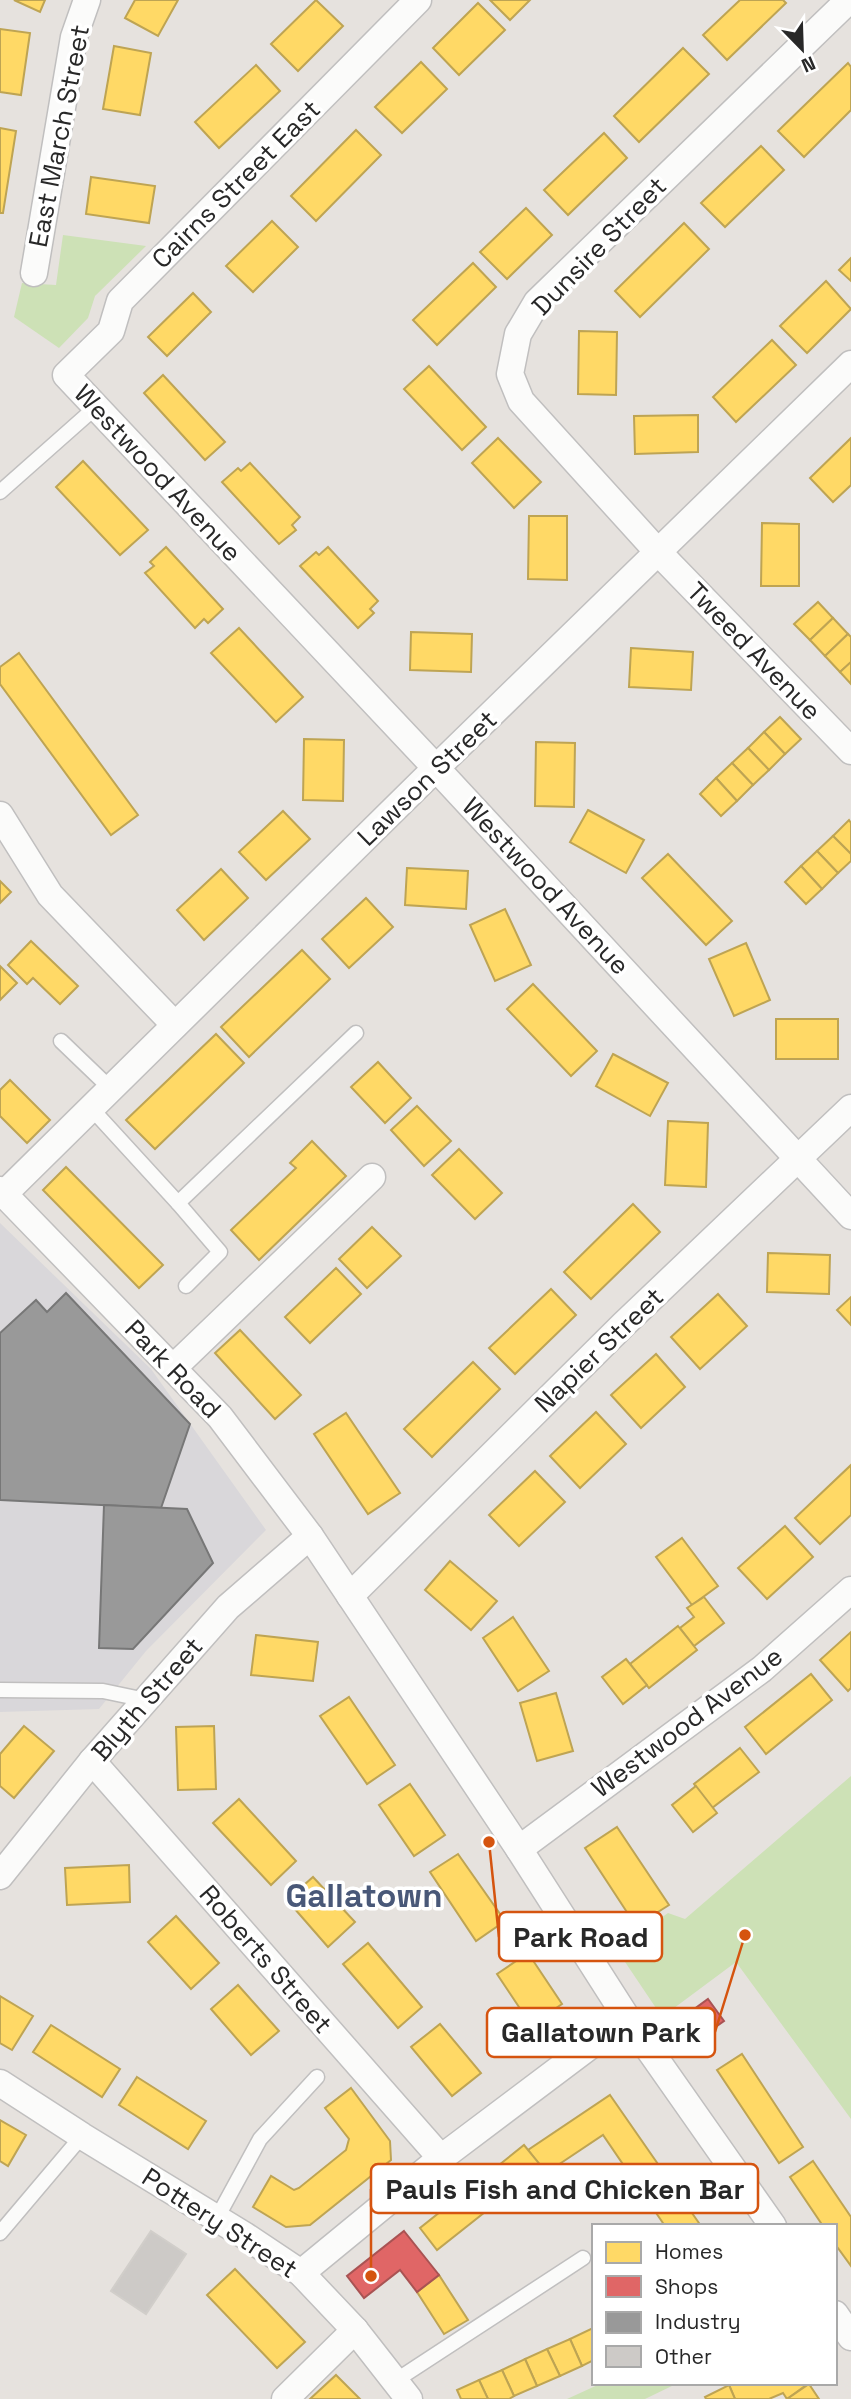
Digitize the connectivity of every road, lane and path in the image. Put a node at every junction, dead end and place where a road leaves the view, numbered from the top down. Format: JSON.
{"nodes":[{"id":1,"x":87,"y":0,"type":"edge"},
{"id":2,"x":418,"y":0,"type":"edge"},
{"id":3,"x":849,"y":0,"type":"edge"},
{"id":4,"x":34,"y":273,"type":"dead end"},
{"id":5,"x":851,"y":364,"type":"edge"},
{"id":6,"x":66,"y":375,"type":"joint"},
{"id":7,"x":96,"y":407,"type":"junction"},
{"id":8,"x":0,"y":492,"type":"edge"},
{"id":9,"x":658,"y":552,"type":"junction"},
{"id":10,"x":851,"y":751,"type":"edge"},
{"id":11,"x":436,"y":768,"type":"junction"},
{"id":12,"x":0,"y":815,"type":"edge"},
{"id":13,"x":175,"y":1025,"type":"junction"},
{"id":14,"x":356,"y":1033,"type":"dead end"},
{"id":15,"x":61,"y":1041,"type":"dead end"},
{"id":16,"x":111,"y":1089,"type":"junction"},
{"id":17,"x":91,"y":1108,"type":"junction"},
{"id":18,"x":851,"y":1108,"type":"edge"},
{"id":19,"x":798,"y":1158,"type":"junction"},
{"id":20,"x":372,"y":1177,"type":"dead end"},
{"id":21,"x":2,"y":1192,"type":"edge"},
{"id":22,"x":178,"y":1203,"type":"junction"},
{"id":23,"x":851,"y":1216,"type":"edge"},
{"id":24,"x":186,"y":1286,"type":"dead end"},
{"id":25,"x":173,"y":1368,"type":"junction"},
{"id":26,"x":310,"y":1536,"type":"junction"},
{"id":27,"x":851,"y":1590,"type":"edge"},
{"id":28,"x":350,"y":1596,"type":"junction"},
{"id":29,"x":0,"y":1690,"type":"edge"},
{"id":30,"x":146,"y":1700,"type":"junction"},
{"id":31,"x":92,"y":1761,"type":"junction"},
{"id":32,"x":519,"y":1849,"type":"junction"},
{"id":33,"x":0,"y":1876,"type":"edge"},
{"id":34,"x":627,"y":2018,"type":"junction"},
{"id":35,"x":317,"y":2077,"type":"dead end"},
{"id":36,"x":0,"y":2083,"type":"edge"},
{"id":37,"x":82,"y":2136,"type":"junction"},
{"id":38,"x":441,"y":2158,"type":"junction"},
{"id":39,"x":217,"y":2218,"type":"junction"},
{"id":40,"x":772,"y":2224,"type":"edge"},
{"id":41,"x":0,"y":2233,"type":"edge"},
{"id":42,"x":583,"y":2258,"type":"dead end"},
{"id":43,"x":301,"y":2273,"type":"junction"},
{"id":44,"x":837,"y":2317,"type":"edge"},
{"id":45,"x":355,"y":2330,"type":"junction"},
{"id":46,"x":851,"y":2337,"type":"edge"},
{"id":47,"x":402,"y":2390,"type":"edge"},
{"id":48,"x":285,"y":2399,"type":"edge"}],
"edges":[{"from":1,"to":4,"type":"street","name":"East March Street"},
{"from":2,"to":6,"type":"street","name":"Cairns Street East"},
{"from":3,"to":9,"type":"street","name":"Dunsire Street"},
{"from":5,"to":9,"type":"street","name":"Lawson Street"},
{"from":6,"to":7,"type":"street","name":"Westwood Avenue"},
{"from":7,"to":8,"type":"lane"},
{"from":7,"to":11,"type":"street","name":"Westwood Avenue"},
{"from":9,"to":10,"type":"street","name":"Tweed Avenue"},
{"from":9,"to":11,"type":"street","name":"Lawson Street"},
{"from":11,"to":13,"type":"street","name":"Lawson Street"},
{"from":11,"to":19,"type":"street","name":"Westwood Avenue"},
{"from":12,"to":13,"type":"street"},
{"from":13,"to":16,"type":"street","name":"Lawson Street"},
{"from":14,"to":22,"type":"lane"},
{"from":15,"to":16,"type":"lane"},
{"from":16,"to":17,"type":"street","name":"Lawson Street"},
{"from":17,"to":21,"type":"street","name":"Lawson Street"},
{"from":17,"to":22,"type":"lane"},
{"from":18,"to":19,"type":"street","name":"Napier Street"},
{"from":19,"to":23,"type":"street","name":"Westwood Avenue"},
{"from":19,"to":28,"type":"street","name":"Napier Street"},
{"from":20,"to":25,"type":"street"},
{"from":21,"to":25,"type":"street","name":"Park Road"},
{"from":22,"to":24,"type":"lane"},
{"from":25,"to":26,"type":"street","name":"Park Road"},
{"from":26,"to":28,"type":"street","name":"Park Road"},
{"from":26,"to":30,"type":"street","name":"Blyth Street"},
{"from":27,"to":32,"type":"street","name":"Westwood Avenue"},
{"from":28,"to":32,"type":"street","name":"Park Road"},
{"from":29,"to":30,"type":"lane"},
{"from":30,"to":31,"type":"street","name":"Blyth Street"},
{"from":31,"to":33,"type":"street","name":"Blyth Street"},
{"from":31,"to":38,"type":"street","name":"Roberts Street"},
{"from":32,"to":34,"type":"street","name":"Park Road"},
{"from":34,"to":38,"type":"street"},
{"from":34,"to":40,"type":"street","name":"Park Road"},
{"from":35,"to":39,"type":"lane"},
{"from":36,"to":37,"type":"street","name":"Pottery Street"},
{"from":37,"to":39,"type":"street","name":"Pottery Street"},
{"from":37,"to":41,"type":"lane"},
{"from":38,"to":43,"type":"street"},
{"from":39,"to":43,"type":"street","name":"Pottery Street"},
{"from":42,"to":47,"type":"lane"},
{"from":43,"to":45,"type":"street","name":"Pottery Street"},
{"from":44,"to":46,"type":"street"},
{"from":45,"to":47,"type":"street","name":"Pottery Street"},
{"from":45,"to":48,"type":"street"}]}
